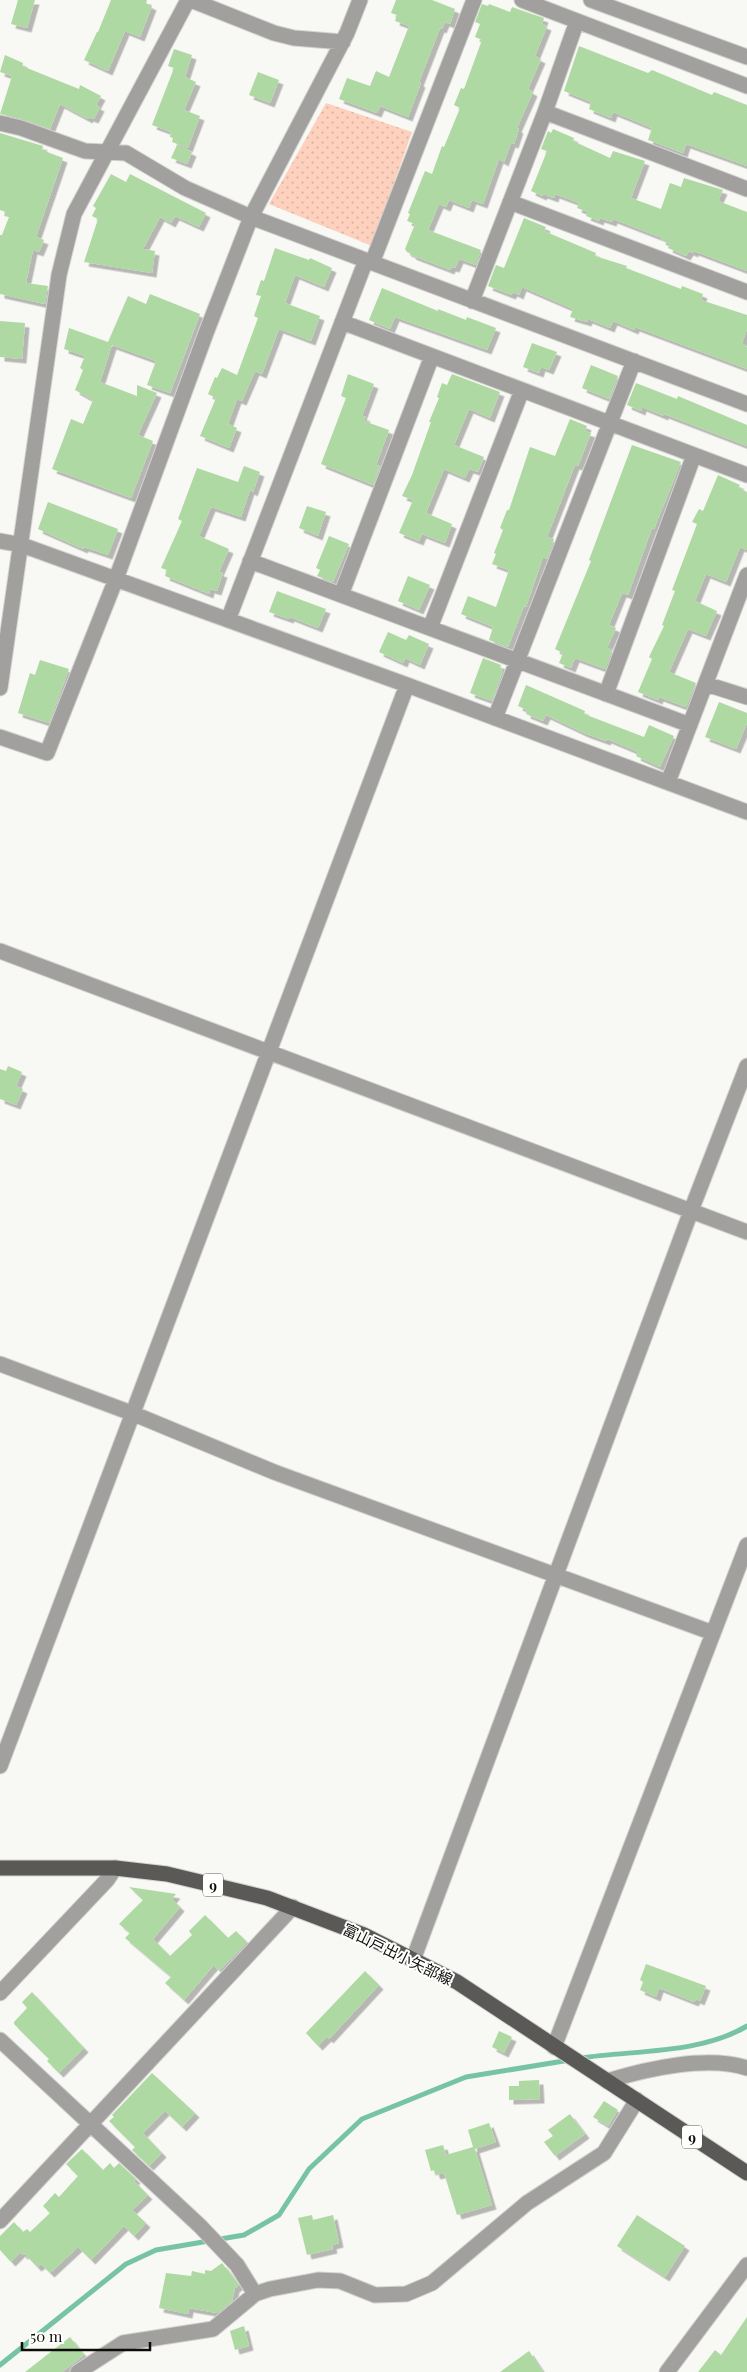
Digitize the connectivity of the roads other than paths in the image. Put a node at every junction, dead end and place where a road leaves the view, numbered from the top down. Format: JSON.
{"nodes":[{"id":1,"x":189,"y":0,"type":"edge"},
{"id":2,"x":360,"y":0,"type":"edge"},
{"id":3,"x":474,"y":0,"type":"edge"},
{"id":4,"x":522,"y":0,"type":"edge"},
{"id":5,"x":591,"y":0,"type":"edge"},
{"id":6,"x":577,"y":21,"type":"junction"},
{"id":7,"x":342,"y":42,"type":"junction"},
{"id":8,"x":747,"y":57,"type":"edge"},
{"id":9,"x":747,"y":86,"type":"edge"},
{"id":10,"x":545,"y":112,"type":"junction"},
{"id":11,"x":0,"y":123,"type":"edge"},
{"id":12,"x":107,"y":151,"type":"junction"},
{"id":13,"x":747,"y":189,"type":"edge"},
{"id":14,"x":510,"y":202,"type":"junction"},
{"id":15,"x":251,"y":217,"type":"junction"},
{"id":16,"x":369,"y":262,"type":"junction"},
{"id":17,"x":747,"y":292,"type":"edge"},
{"id":18,"x":472,"y":301,"type":"junction"},
{"id":19,"x":342,"y":322,"type":"junction"},
{"id":20,"x":432,"y":356,"type":"junction"},
{"id":21,"x":634,"y":361,"type":"junction"},
{"id":22,"x":522,"y":390,"type":"junction"},
{"id":23,"x":747,"y":404,"type":"edge"},
{"id":24,"x":610,"y":423,"type":"junction"},
{"id":25,"x":694,"y":455,"type":"junction"},
{"id":26,"x":747,"y":475,"type":"edge"},
{"id":27,"x":0,"y":541,"type":"edge"},
{"id":28,"x":22,"y":545,"type":"junction"},
{"id":29,"x":250,"y":561,"type":"junction"},
{"id":30,"x":747,"y":575,"type":"edge"},
{"id":31,"x":116,"y":579,"type":"junction"},
{"id":32,"x":341,"y":595,"type":"junction"},
{"id":33,"x":228,"y":620,"type":"junction"},
{"id":34,"x":430,"y":628,"type":"junction"},
{"id":35,"x":518,"y":661,"type":"junction"},
{"id":36,"x":706,"y":684,"type":"junction"},
{"id":37,"x":407,"y":685,"type":"junction"},
{"id":38,"x":0,"y":688,"type":"edge"},
{"id":39,"x":606,"y":694,"type":"junction"},
{"id":40,"x":747,"y":698,"type":"edge"},
{"id":41,"x":495,"y":718,"type":"junction"},
{"id":42,"x":690,"y":726,"type":"junction"},
{"id":43,"x":0,"y":737,"type":"edge"},
{"id":44,"x":668,"y":782,"type":"junction"},
{"id":45,"x":747,"y":812,"type":"edge"},
{"id":46,"x":0,"y":951,"type":"edge"},
{"id":47,"x":269,"y":1052,"type":"junction"},
{"id":48,"x":747,"y":1066,"type":"edge"},
{"id":49,"x":691,"y":1211,"type":"junction"},
{"id":50,"x":747,"y":1232,"type":"edge"},
{"id":51,"x":0,"y":1364,"type":"edge"},
{"id":52,"x":134,"y":1414,"type":"junction"},
{"id":53,"x":747,"y":1545,"type":"edge"},
{"id":54,"x":556,"y":1574,"type":"junction"},
{"id":55,"x":713,"y":1633,"type":"junction"},
{"id":56,"x":0,"y":1766,"type":"edge"},
{"id":57,"x":0,"y":1868,"type":"edge"},
{"id":58,"x":115,"y":1868,"type":"junction"},
{"id":59,"x":293,"y":1908,"type":"junction"},
{"id":60,"x":413,"y":1960,"type":"junction"},
{"id":61,"x":0,"y":1993,"type":"edge"},
{"id":62,"x":0,"y":2040,"type":"edge"},
{"id":63,"x":557,"y":2049,"type":"junction"},
{"id":64,"x":747,"y":2068,"type":"edge"},
{"id":65,"x":603,"y":2079,"type":"junction"},
{"id":66,"x":637,"y":2100,"type":"junction"},
{"id":67,"x":89,"y":2125,"type":"junction"},
{"id":68,"x":747,"y":2173,"type":"edge"},
{"id":69,"x":0,"y":2221,"type":"edge"},
{"id":70,"x":747,"y":2265,"type":"edge"},
{"id":71,"x":255,"y":2294,"type":"junction"},
{"id":72,"x":78,"y":2372,"type":"edge"},
{"id":73,"x":667,"y":2372,"type":"edge"}],
"edges":[{"from":1,"to":7,"type":"street"},
{"from":1,"to":12,"type":"street"},
{"from":2,"to":7,"type":"street"},
{"from":3,"to":16,"type":"street"},
{"from":4,"to":6,"type":"street"},
{"from":5,"to":8,"type":"street"},
{"from":6,"to":9,"type":"street"},
{"from":6,"to":10,"type":"street"},
{"from":7,"to":15,"type":"street"},
{"from":10,"to":13,"type":"street"},
{"from":10,"to":14,"type":"street"},
{"from":11,"to":12,"type":"street"},
{"from":12,"to":15,"type":"street"},
{"from":12,"to":28,"type":"street"},
{"from":14,"to":17,"type":"street"},
{"from":14,"to":18,"type":"street"},
{"from":15,"to":16,"type":"street"},
{"from":15,"to":31,"type":"street"},
{"from":16,"to":18,"type":"street"},
{"from":16,"to":19,"type":"street"},
{"from":18,"to":21,"type":"street"},
{"from":19,"to":20,"type":"street"},
{"from":19,"to":29,"type":"street"},
{"from":20,"to":22,"type":"street"},
{"from":20,"to":32,"type":"street"},
{"from":21,"to":23,"type":"street"},
{"from":21,"to":24,"type":"street"},
{"from":22,"to":24,"type":"street"},
{"from":22,"to":34,"type":"street"},
{"from":24,"to":25,"type":"street"},
{"from":24,"to":35,"type":"street"},
{"from":25,"to":26,"type":"street"},
{"from":25,"to":39,"type":"street"},
{"from":27,"to":28,"type":"street"},
{"from":28,"to":31,"type":"street"},
{"from":28,"to":38,"type":"street"},
{"from":29,"to":32,"type":"street"},
{"from":29,"to":33,"type":"street"},
{"from":30,"to":36,"type":"street"},
{"from":31,"to":33,"type":"street"},
{"from":31,"to":43,"type":"street"},
{"from":32,"to":34,"type":"street"},
{"from":33,"to":37,"type":"street"},
{"from":34,"to":35,"type":"street"},
{"from":35,"to":39,"type":"street"},
{"from":35,"to":41,"type":"street"},
{"from":36,"to":40,"type":"street"},
{"from":36,"to":42,"type":"street"},
{"from":37,"to":41,"type":"street"},
{"from":37,"to":47,"type":"street"},
{"from":39,"to":42,"type":"street"},
{"from":41,"to":44,"type":"street"},
{"from":42,"to":44,"type":"street"},
{"from":44,"to":45,"type":"street"},
{"from":46,"to":47,"type":"street"},
{"from":47,"to":49,"type":"street"},
{"from":47,"to":52,"type":"street"},
{"from":48,"to":49,"type":"street"},
{"from":49,"to":50,"type":"street"},
{"from":49,"to":54,"type":"street"},
{"from":51,"to":52,"type":"street"},
{"from":52,"to":54,"type":"street"},
{"from":52,"to":56,"type":"street"},
{"from":53,"to":55,"type":"street"},
{"from":54,"to":55,"type":"street"},
{"from":54,"to":60,"type":"street"},
{"from":55,"to":63,"type":"street"},
{"from":57,"to":58,"type":"main road","name":"富山戸出小矢部線","number":"9"},
{"from":58,"to":59,"type":"main road","name":"富山戸出小矢部線","number":"9"},
{"from":58,"to":61,"type":"street"},
{"from":59,"to":60,"type":"main road","name":"富山戸出小矢部線","number":"9"},
{"from":59,"to":67,"type":"street"},
{"from":60,"to":63,"type":"main road","name":"富山戸出小矢部線","number":"9"},
{"from":62,"to":67,"type":"street"},
{"from":63,"to":65,"type":"main road","name":"富山戸出小矢部線","number":"9"},
{"from":64,"to":65,"type":"street"},
{"from":65,"to":66,"type":"main road","name":"富山戸出小矢部線","number":"9"},
{"from":66,"to":68,"type":"main road","name":"富山戸出小矢部線","number":"9"},
{"from":66,"to":71,"type":"street"},
{"from":67,"to":69,"type":"street"},
{"from":67,"to":71,"type":"street"},
{"from":70,"to":73,"type":"street"},
{"from":71,"to":72,"type":"street"}]}
